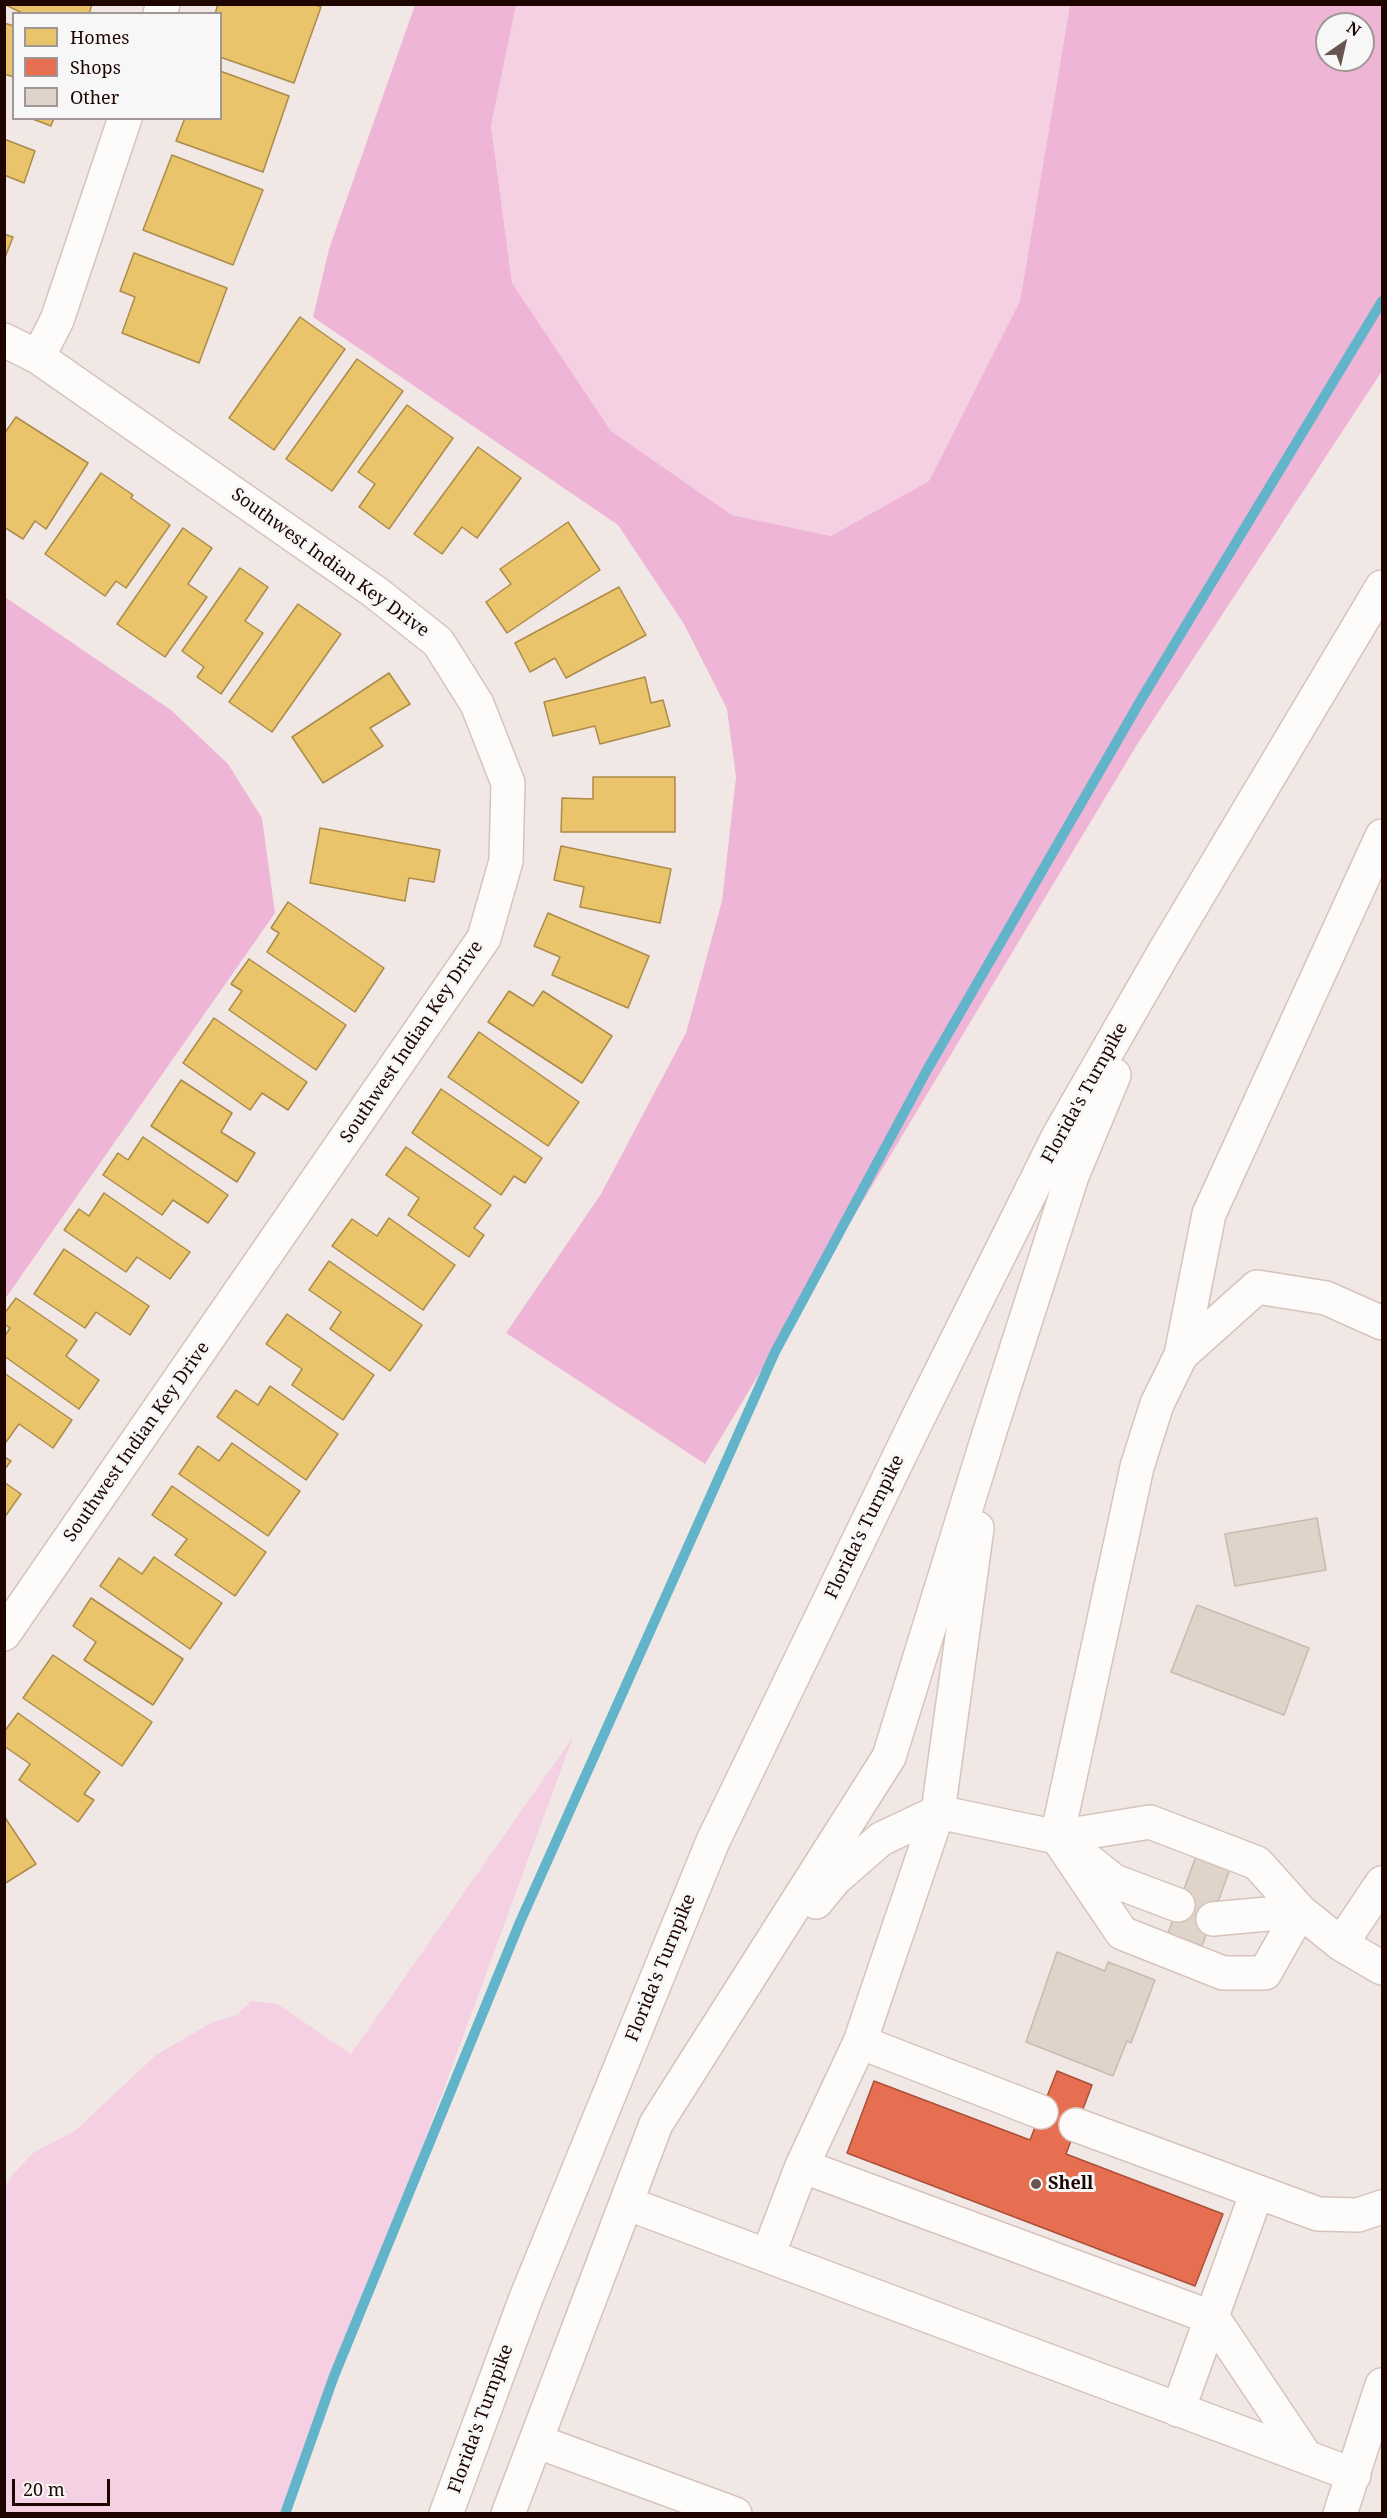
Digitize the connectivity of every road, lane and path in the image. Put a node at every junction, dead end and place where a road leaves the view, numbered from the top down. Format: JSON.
{"nodes":[{"id":1,"x":124,"y":120,"type":"edge"},
{"id":2,"x":4,"y":340,"type":"edge"},
{"id":3,"x":38,"y":357,"type":"junction"},
{"id":4,"x":1383,"y":587,"type":"edge"},
{"id":5,"x":1383,"y":836,"type":"edge"},
{"id":6,"x":1166,"y":949,"type":"junction"},
{"id":7,"x":1383,"y":1323,"type":"edge"},
{"id":8,"x":1181,"y":1355,"type":"junction"},
{"id":9,"x":989,"y":1434,"type":"junction"},
{"id":10,"x":4,"y":1634,"type":"edge"},
{"id":11,"x":938,"y":1812,"type":"junction"},
{"id":12,"x":1057,"y":1837,"type":"junction"},
{"id":13,"x":1383,"y":1883,"type":"edge"},
{"id":14,"x":1178,"y":1905,"type":"dead end"},
{"id":15,"x":1300,"y":1911,"type":"junction"},
{"id":16,"x":1213,"y":1919,"type":"dead end"},
{"id":17,"x":1341,"y":1944,"type":"junction"},
{"id":18,"x":1383,"y":1968,"type":"edge"},
{"id":19,"x":742,"y":1991,"type":"junction"},
{"id":20,"x":860,"y":2042,"type":"junction"},
{"id":21,"x":1041,"y":2112,"type":"dead end"},
{"id":22,"x":1076,"y":2125,"type":"dead end"},
{"id":23,"x":802,"y":2166,"type":"junction"},
{"id":24,"x":1257,"y":2192,"type":"junction"},
{"id":25,"x":626,"y":2203,"type":"junction"},
{"id":26,"x":1383,"y":2207,"type":"edge"},
{"id":27,"x":768,"y":2255,"type":"junction"},
{"id":28,"x":1213,"y":2318,"type":"junction"},
{"id":29,"x":1383,"y":2385,"type":"edge"},
{"id":30,"x":1178,"y":2410,"type":"junction"},
{"id":31,"x":536,"y":2441,"type":"junction"},
{"id":32,"x":1306,"y":2457,"type":"junction"},
{"id":33,"x":1354,"y":2475,"type":"junction"},
{"id":34,"x":446,"y":2514,"type":"edge"},
{"id":35,"x":508,"y":2514,"type":"edge"},
{"id":36,"x":735,"y":2514,"type":"edge"},
{"id":37,"x":1340,"y":2514,"type":"edge"}],
"edges":[{"from":1,"to":3,"type":"main road"},
{"from":2,"to":3,"type":"main road","name":"Southwest Indian Key Drive"},
{"from":3,"to":10,"type":"main road","name":"Southwest Indian Key Drive"},
{"from":4,"to":6,"type":"main road","name":"Florida's Turnpike"},
{"from":5,"to":8,"type":"main road"},
{"from":6,"to":9,"type":"main road"},
{"from":6,"to":34,"type":"main road","name":"Florida's Turnpike"},
{"from":7,"to":8,"type":"main road"},
{"from":8,"to":12,"type":"main road"},
{"from":9,"to":11,"type":"main road"},
{"from":9,"to":19,"type":"main road"},
{"from":11,"to":12,"type":"main road"},
{"from":11,"to":19,"type":"main road"},
{"from":11,"to":20,"type":"main road"},
{"from":12,"to":14,"type":"main road"},
{"from":12,"to":15,"type":"main road"},
{"from":12,"to":15,"type":"main road"},
{"from":13,"to":17,"type":"main road"},
{"from":15,"to":16,"type":"main road"},
{"from":15,"to":17,"type":"main road"},
{"from":17,"to":18,"type":"main road"},
{"from":19,"to":25,"type":"main road"},
{"from":20,"to":21,"type":"main road"},
{"from":20,"to":23,"type":"main road"},
{"from":22,"to":24,"type":"main road"},
{"from":23,"to":27,"type":"main road"},
{"from":23,"to":28,"type":"main road"},
{"from":24,"to":26,"type":"main road"},
{"from":24,"to":28,"type":"main road"},
{"from":25,"to":27,"type":"main road"},
{"from":25,"to":31,"type":"main road"},
{"from":27,"to":30,"type":"main road"},
{"from":28,"to":30,"type":"main road"},
{"from":28,"to":32,"type":"main road"},
{"from":29,"to":33,"type":"main road"},
{"from":30,"to":32,"type":"main road"},
{"from":31,"to":35,"type":"main road"},
{"from":31,"to":36,"type":"main road"},
{"from":32,"to":33,"type":"main road"},
{"from":33,"to":37,"type":"main road"}]}
